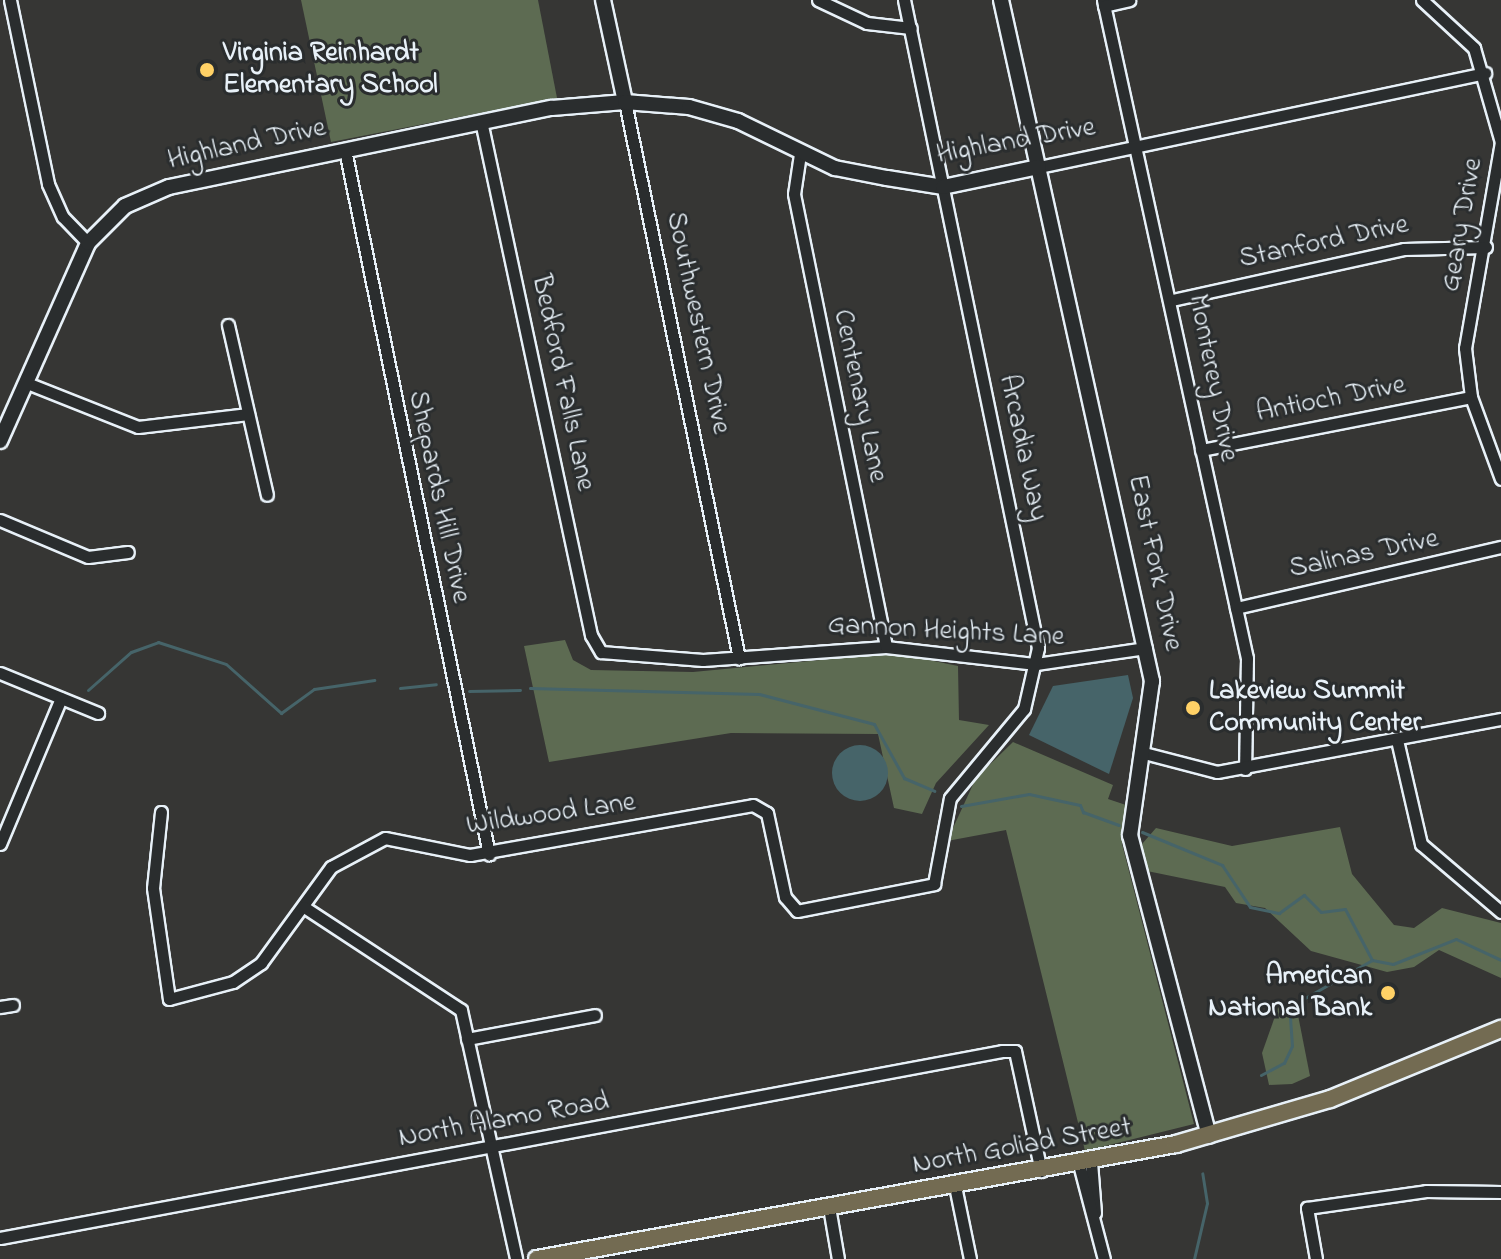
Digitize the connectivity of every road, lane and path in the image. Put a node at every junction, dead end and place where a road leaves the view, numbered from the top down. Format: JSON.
{"nodes":[{"id":1,"x":10,"y":0,"type":"edge"},
{"id":2,"x":603,"y":0,"type":"edge"},
{"id":3,"x":818,"y":0,"type":"edge"},
{"id":4,"x":904,"y":0,"type":"edge"},
{"id":5,"x":1001,"y":0,"type":"edge"},
{"id":6,"x":1129,"y":0,"type":"edge"},
{"id":7,"x":1422,"y":0,"type":"edge"},
{"id":8,"x":1104,"y":3,"type":"edge"},
{"id":9,"x":911,"y":28,"type":"junction"},
{"id":10,"x":1485,"y":73,"type":"junction"},
{"id":11,"x":625,"y":102,"type":"junction"},
{"id":12,"x":481,"y":121,"type":"junction"},
{"id":13,"x":1136,"y":146,"type":"junction"},
{"id":14,"x":345,"y":150,"type":"junction"},
{"id":15,"x":800,"y":154,"type":"junction"},
{"id":16,"x":1039,"y":167,"type":"junction"},
{"id":17,"x":943,"y":187,"type":"junction"},
{"id":18,"x":88,"y":243,"type":"junction"},
{"id":19,"x":1486,"y":247,"type":"junction"},
{"id":20,"x":1172,"y":300,"type":"junction"},
{"id":21,"x":228,"y":325,"type":"dead end"},
{"id":22,"x":27,"y":383,"type":"junction"},
{"id":23,"x":1471,"y":397,"type":"junction"},
{"id":24,"x":248,"y":414,"type":"junction"},
{"id":25,"x":0,"y":441,"type":"edge"},
{"id":26,"x":1201,"y":450,"type":"junction"},
{"id":27,"x":1501,"y":479,"type":"edge"},
{"id":28,"x":267,"y":495,"type":"dead end"},
{"id":29,"x":0,"y":520,"type":"edge"},
{"id":30,"x":1501,"y":547,"type":"edge"},
{"id":31,"x":128,"y":552,"type":"dead end"},
{"id":32,"x":1236,"y":608,"type":"junction"},
{"id":33,"x":886,"y":647,"type":"junction"},
{"id":34,"x":1146,"y":648,"type":"junction"},
{"id":35,"x":601,"y":652,"type":"joint"},
{"id":36,"x":739,"y":658,"type":"junction"},
{"id":37,"x":1036,"y":664,"type":"junction"},
{"id":38,"x":0,"y":673,"type":"edge"},
{"id":39,"x":61,"y":698,"type":"junction"},
{"id":40,"x":98,"y":713,"type":"dead end"},
{"id":41,"x":1501,"y":719,"type":"edge"},
{"id":42,"x":1397,"y":740,"type":"junction"},
{"id":43,"x":1144,"y":753,"type":"junction"},
{"id":44,"x":1245,"y":769,"type":"junction"},
{"id":45,"x":161,"y":812,"type":"dead end"},
{"id":46,"x":0,"y":844,"type":"edge"},
{"id":47,"x":489,"y":854,"type":"junction"},
{"id":48,"x":304,"y":907,"type":"junction"},
{"id":49,"x":793,"y":909,"type":"joint"},
{"id":50,"x":1501,"y":912,"type":"edge"},
{"id":51,"x":595,"y":1015,"type":"dead end"},
{"id":52,"x":1501,"y":1029,"type":"edge"},
{"id":53,"x":467,"y":1039,"type":"junction"},
{"id":54,"x":1209,"y":1136,"type":"junction"},
{"id":55,"x":492,"y":1149,"type":"junction"},
{"id":56,"x":1085,"y":1163,"type":"junction"},
{"id":57,"x":1041,"y":1171,"type":"junction"},
{"id":58,"x":955,"y":1186,"type":"junction"},
{"id":59,"x":1501,"y":1192,"type":"edge"},
{"id":60,"x":829,"y":1207,"type":"junction"},
{"id":61,"x":0,"y":1238,"type":"edge"},
{"id":62,"x":562,"y":1257,"type":"edge"},
{"id":63,"x":516,"y":1259,"type":"edge"},
{"id":64,"x":537,"y":1259,"type":"edge"},
{"id":65,"x":838,"y":1259,"type":"edge"},
{"id":66,"x":970,"y":1259,"type":"edge"},
{"id":67,"x":1104,"y":1259,"type":"edge"},
{"id":68,"x":1316,"y":1259,"type":"edge"}],
"edges":[{"from":1,"to":18,"type":"street"},
{"from":2,"to":11,"type":"street","name":"Southwestern Drive"},
{"from":3,"to":9,"type":"street"},
{"from":4,"to":9,"type":"street","name":"Arcadia Way"},
{"from":5,"to":16,"type":"street","name":"East Fork Drive"},
{"from":6,"to":8,"type":"street"},
{"from":7,"to":10,"type":"street","name":"Geary Drive"},
{"from":8,"to":13,"type":"street","name":"Monterey Drive"},
{"from":9,"to":17,"type":"street","name":"Arcadia Way"},
{"from":10,"to":13,"type":"street","name":"Highland Drive"},
{"from":10,"to":19,"type":"street","name":"Geary Drive"},
{"from":11,"to":12,"type":"street","name":"Highland Drive"},
{"from":11,"to":15,"type":"street","name":"Highland Drive"},
{"from":11,"to":36,"type":"street","name":"Southwestern Drive"},
{"from":12,"to":14,"type":"street","name":"Highland Drive"},
{"from":12,"to":35,"type":"street","name":"Bedford Falls Lane"},
{"from":13,"to":16,"type":"street","name":"Highland Drive"},
{"from":13,"to":20,"type":"street","name":"Monterey Drive"},
{"from":14,"to":18,"type":"street","name":"Highland Drive"},
{"from":14,"to":47,"type":"street","name":"Shepards Hill Drive"},
{"from":15,"to":17,"type":"street","name":"Highland Drive"},
{"from":15,"to":33,"type":"street","name":"Centenary Lane"},
{"from":16,"to":17,"type":"street","name":"Highland Drive"},
{"from":16,"to":34,"type":"street","name":"East Fork Drive"},
{"from":17,"to":37,"type":"street","name":"Arcadia Way"},
{"from":18,"to":22,"type":"street","name":"Highland Drive"},
{"from":19,"to":20,"type":"street","name":"Stanford Drive"},
{"from":19,"to":23,"type":"street","name":"Geary Drive"},
{"from":20,"to":26,"type":"street","name":"Monterey Drive"},
{"from":21,"to":24,"type":"street"},
{"from":22,"to":24,"type":"street"},
{"from":22,"to":25,"type":"street","name":"Highland Drive"},
{"from":23,"to":26,"type":"street","name":"Antioch Drive"},
{"from":23,"to":27,"type":"street","name":"Geary Drive"},
{"from":24,"to":28,"type":"street"},
{"from":26,"to":32,"type":"street","name":"Monterey Drive"},
{"from":29,"to":31,"type":"street"},
{"from":30,"to":32,"type":"street","name":"Salinas Drive"},
{"from":32,"to":44,"type":"street","name":"Monterey Drive"},
{"from":33,"to":36,"type":"street","name":"Gannon Heights Lane"},
{"from":33,"to":37,"type":"street","name":"Gannon Heights Lane"},
{"from":34,"to":37,"type":"street","name":"Gannon Heights Lane"},
{"from":34,"to":43,"type":"street","name":"East Fork Drive"},
{"from":35,"to":36,"type":"street","name":"Gannon Heights Lane"},
{"from":37,"to":49,"type":"street","name":"Arcadia Way"},
{"from":38,"to":39,"type":"street"},
{"from":39,"to":40,"type":"street"},
{"from":39,"to":46,"type":"street"},
{"from":41,"to":42,"type":"street"},
{"from":42,"to":44,"type":"street"},
{"from":42,"to":50,"type":"street"},
{"from":43,"to":44,"type":"street"},
{"from":43,"to":54,"type":"street","name":"East Fork Drive"},
{"from":45,"to":48,"type":"street","name":"Wildwood Lane"},
{"from":47,"to":48,"type":"street","name":"Wildwood Lane"},
{"from":47,"to":49,"type":"street","name":"Wildwood Lane"},
{"from":48,"to":53,"type":"street"},
{"from":51,"to":53,"type":"street"},
{"from":52,"to":54,"type":"main road","name":"North Goliad Street"},
{"from":53,"to":55,"type":"street"},
{"from":54,"to":56,"type":"main road","name":"North Goliad Street"},
{"from":55,"to":57,"type":"street","name":"North Alamo Road"},
{"from":55,"to":61,"type":"street","name":"North Alamo Road"},
{"from":55,"to":63,"type":"street"},
{"from":56,"to":57,"type":"main road","name":"North Goliad Street"},
{"from":56,"to":67,"type":"street"},
{"from":57,"to":58,"type":"main road","name":"North Goliad Street"},
{"from":58,"to":60,"type":"main road","name":"North Goliad Street"},
{"from":58,"to":66,"type":"street"},
{"from":59,"to":68,"type":"street"},
{"from":60,"to":62,"type":"main road","name":"North Goliad Street"},
{"from":60,"to":65,"type":"street"},
{"from":62,"to":64,"type":"main road","name":"North Goliad Street"}]}
